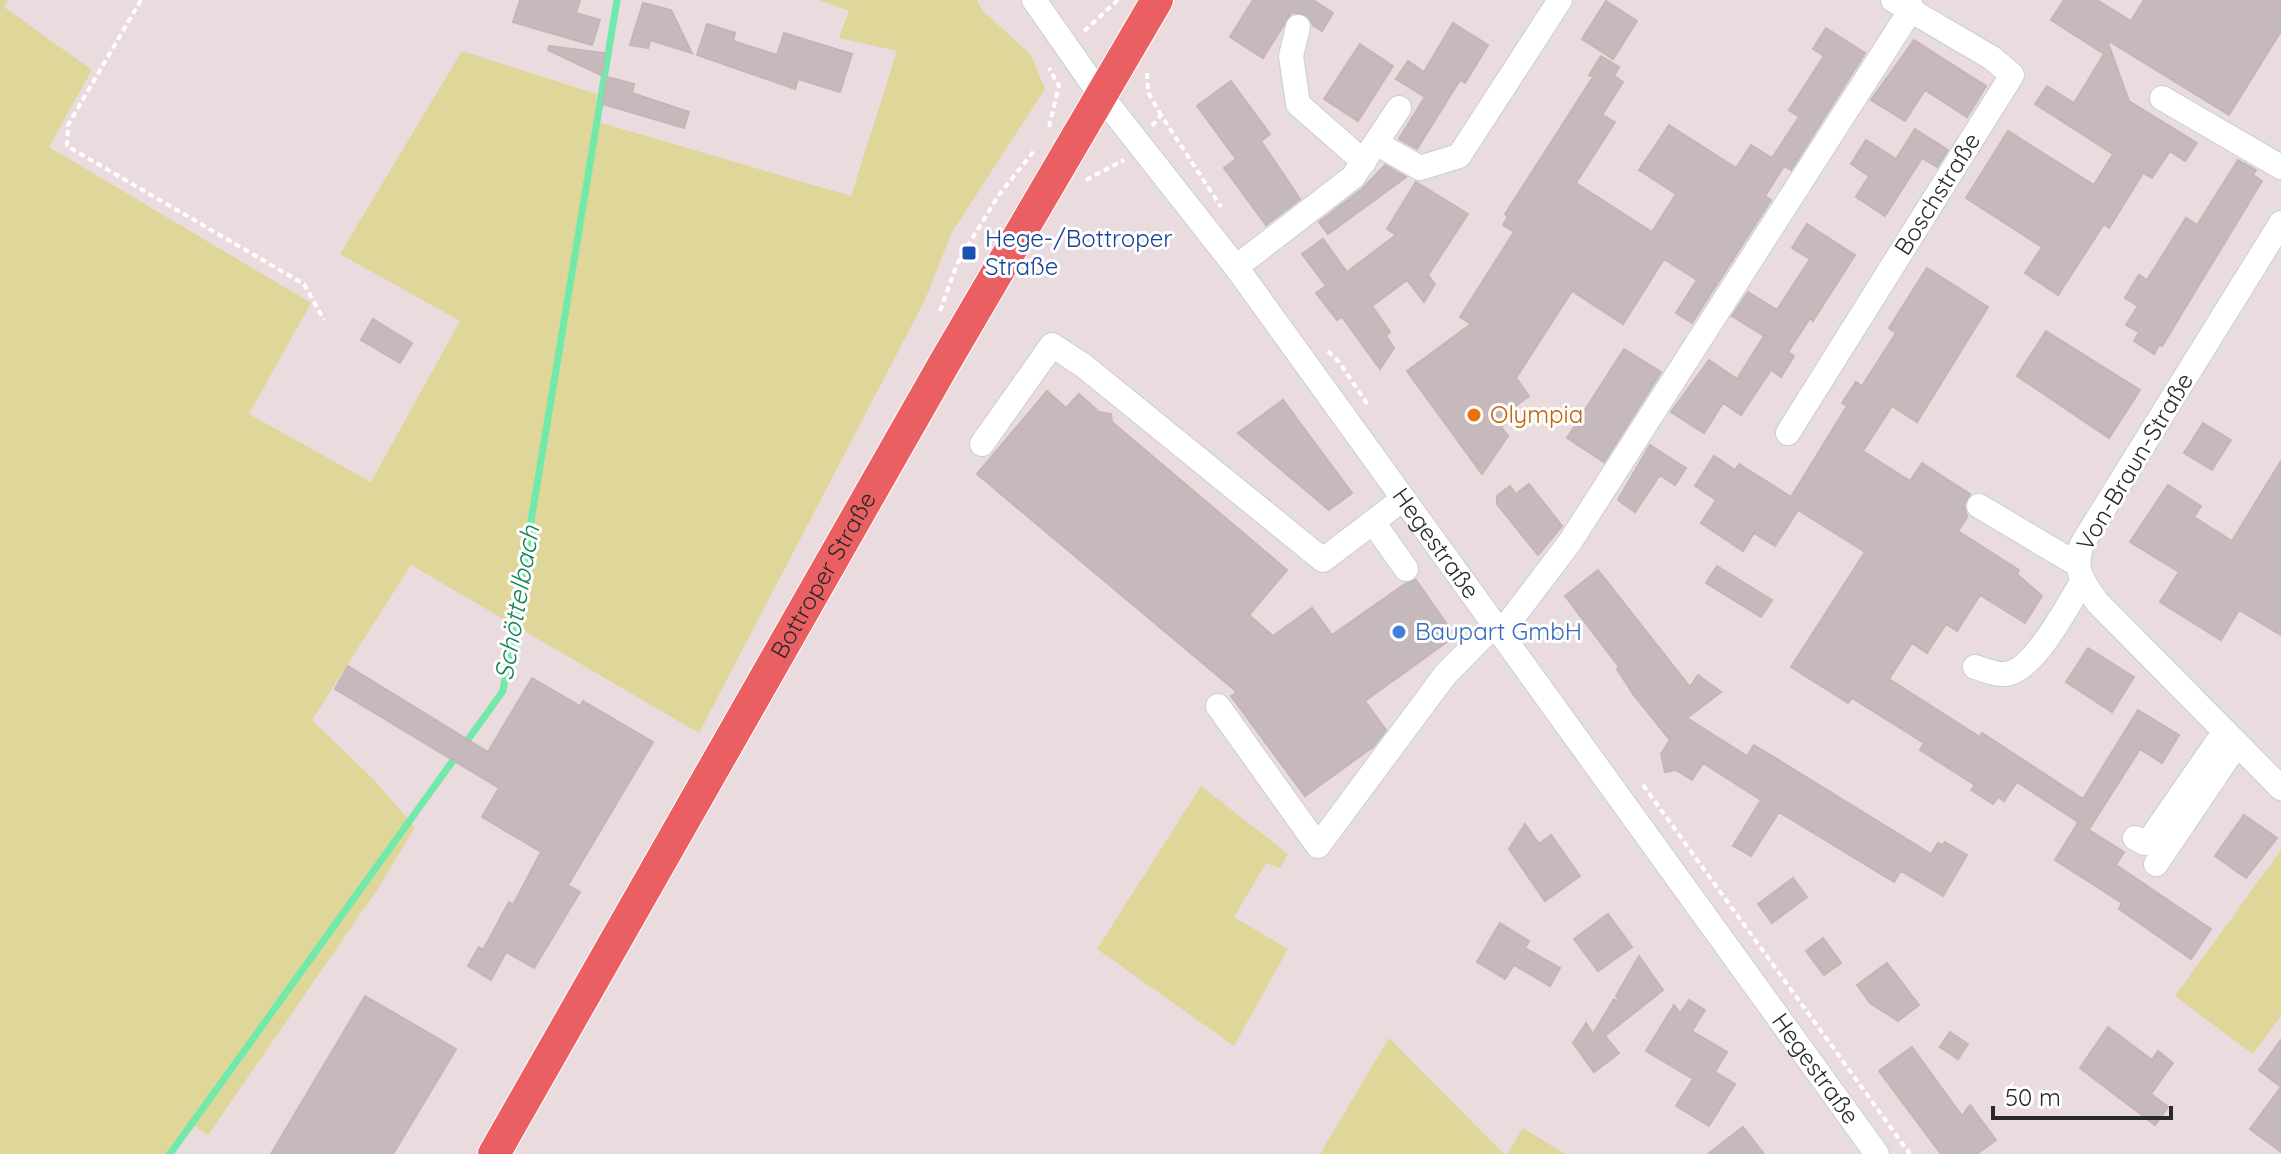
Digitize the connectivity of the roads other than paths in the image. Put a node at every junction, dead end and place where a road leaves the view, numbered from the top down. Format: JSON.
{"nodes":[{"id":1,"x":1034,"y":0,"type":"edge"},
{"id":2,"x":1157,"y":0,"type":"edge"},
{"id":3,"x":1560,"y":0,"type":"edge"},
{"id":4,"x":1902,"y":4,"type":"edge"},
{"id":5,"x":1298,"y":27,"type":"dead end"},
{"id":6,"x":1099,"y":93,"type":"junction"},
{"id":7,"x":2162,"y":98,"type":"dead end"},
{"id":8,"x":1399,"y":108,"type":"dead end"},
{"id":9,"x":1370,"y":152,"type":"junction"},
{"id":10,"x":2281,"y":167,"type":"edge"},
{"id":11,"x":2281,"y":223,"type":"edge"},
{"id":12,"x":1236,"y":267,"type":"junction"},
{"id":13,"x":1788,"y":433,"type":"dead end"},
{"id":14,"x":982,"y":444,"type":"dead end"},
{"id":15,"x":1403,"y":499,"type":"junction"},
{"id":16,"x":1979,"y":506,"type":"dead end"},
{"id":17,"x":1373,"y":522,"type":"junction"},
{"id":18,"x":1406,"y":569,"type":"dead end"},
{"id":19,"x":2079,"y":572,"type":"junction"},
{"id":20,"x":1498,"y":628,"type":"junction"},
{"id":21,"x":1975,"y":667,"type":"dead end"},
{"id":22,"x":1218,"y":706,"type":"dead end"},
{"id":23,"x":2231,"y":737,"type":"junction"},
{"id":24,"x":2281,"y":788,"type":"edge"},
{"id":25,"x":2135,"y":838,"type":"dead end"},
{"id":26,"x":2156,"y":864,"type":"dead end"},
{"id":27,"x":494,"y":1154,"type":"edge"},
{"id":28,"x":1877,"y":1154,"type":"edge"}],
"edges":[{"from":1,"to":6,"type":"street","name":"Hegestraße"},
{"from":2,"to":6,"type":"main road","name":"Bottroper Straße"},
{"from":3,"to":9,"type":"street"},
{"from":4,"to":13,"type":"street","name":"Boschstraße"},
{"from":4,"to":20,"type":"street"},
{"from":5,"to":9,"type":"street"},
{"from":6,"to":12,"type":"street","name":"Hegestraße"},
{"from":6,"to":27,"type":"main road","name":"Bottroper Straße"},
{"from":7,"to":10,"type":"street"},
{"from":8,"to":9,"type":"street"},
{"from":9,"to":12,"type":"street"},
{"from":11,"to":19,"type":"street","name":"Von-Braun-Straße"},
{"from":12,"to":15,"type":"street","name":"Hegestraße"},
{"from":14,"to":17,"type":"street"},
{"from":15,"to":17,"type":"street"},
{"from":15,"to":20,"type":"street","name":"Hegestraße"},
{"from":16,"to":19,"type":"street"},
{"from":17,"to":18,"type":"street"},
{"from":19,"to":21,"type":"street"},
{"from":19,"to":23,"type":"street","name":"Von-Braun-Straße"},
{"from":20,"to":22,"type":"street"},
{"from":20,"to":28,"type":"street","name":"Hegestraße"},
{"from":23,"to":24,"type":"street","name":"Von-Braun-Straße"},
{"from":23,"to":25,"type":"street"},
{"from":23,"to":26,"type":"street"}]}
